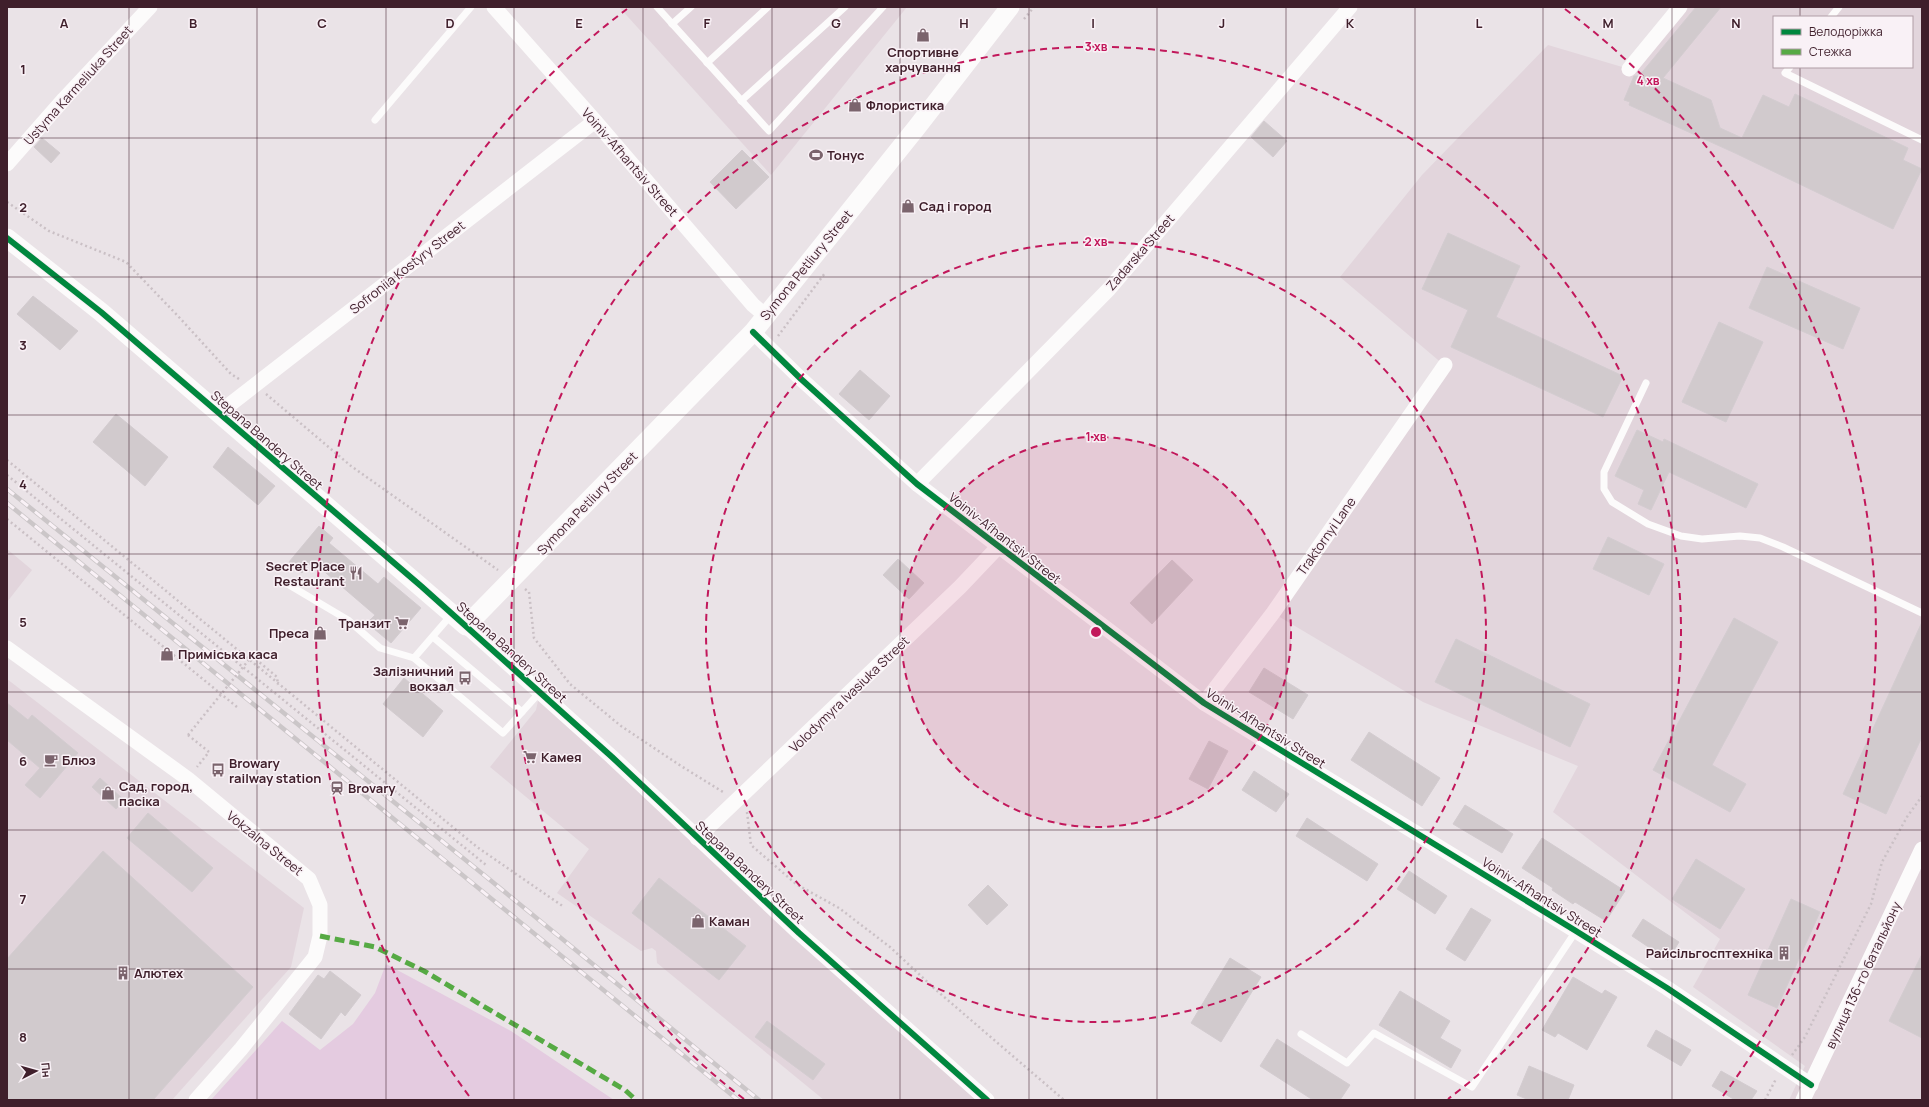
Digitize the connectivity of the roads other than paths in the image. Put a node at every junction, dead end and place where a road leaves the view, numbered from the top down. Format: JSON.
{"nodes":[{"id":1,"x":150,"y":7,"type":"edge"},
{"id":2,"x":472,"y":7,"type":"edge"},
{"id":3,"x":494,"y":7,"type":"edge"},
{"id":4,"x":657,"y":7,"type":"edge"},
{"id":5,"x":691,"y":7,"type":"edge"},
{"id":6,"x":768,"y":7,"type":"edge"},
{"id":7,"x":844,"y":7,"type":"edge"},
{"id":8,"x":883,"y":7,"type":"edge"},
{"id":9,"x":1010,"y":7,"type":"edge"},
{"id":10,"x":1350,"y":7,"type":"edge"},
{"id":11,"x":1680,"y":7,"type":"edge"},
{"id":12,"x":1839,"y":7,"type":"edge"},
{"id":13,"x":1832,"y":16,"type":"edge"},
{"id":14,"x":672,"y":24,"type":"junction"},
{"id":15,"x":707,"y":62,"type":"junction"},
{"id":16,"x":1789,"y":68,"type":"edge"},
{"id":17,"x":1629,"y":69,"type":"dead end"},
{"id":18,"x":742,"y":101,"type":"junction"},
{"id":19,"x":375,"y":120,"type":"dead end"},
{"id":20,"x":595,"y":121,"type":"junction"},
{"id":21,"x":1922,"y":140,"type":"edge"},
{"id":22,"x":7,"y":164,"type":"edge"},
{"id":23,"x":7,"y":238,"type":"edge"},
{"id":24,"x":766,"y":316,"type":"junction"},
{"id":25,"x":753,"y":332,"type":"junction"},
{"id":26,"x":1444,"y":365,"type":"dead end"},
{"id":27,"x":1646,"y":383,"type":"dead end"},
{"id":28,"x":219,"y":413,"type":"junction"},
{"id":29,"x":917,"y":484,"type":"junction"},
{"id":30,"x":998,"y":547,"type":"junction"},
{"id":31,"x":279,"y":579,"type":"dead end"},
{"id":32,"x":1922,"y":613,"type":"edge"},
{"id":33,"x":459,"y":620,"type":"junction"},
{"id":34,"x":433,"y":637,"type":"junction"},
{"id":35,"x":7,"y":648,"type":"edge"},
{"id":36,"x":414,"y":658,"type":"junction"},
{"id":37,"x":540,"y":692,"type":"junction"},
{"id":38,"x":1204,"y":703,"type":"junction"},
{"id":39,"x":522,"y":712,"type":"junction"},
{"id":40,"x":697,"y":838,"type":"junction"},
{"id":41,"x":1922,"y":849,"type":"edge"},
{"id":42,"x":1576,"y":931,"type":"junction"},
{"id":43,"x":1301,"y":1034,"type":"dead end"},
{"id":44,"x":1811,"y":1085,"type":"junction"},
{"id":45,"x":196,"y":1100,"type":"edge"},
{"id":46,"x":987,"y":1100,"type":"edge"},
{"id":47,"x":1803,"y":1100,"type":"edge"}],
"edges":[{"from":1,"to":22,"type":"street","name":"Ustyma Karmeliuka Street"},
{"from":2,"to":19,"type":"lane"},
{"from":3,"to":20,"type":"street","name":"Voiniv-Afhantsiv Street"},
{"from":4,"to":14,"type":"lane"},
{"from":5,"to":14,"type":"lane"},
{"from":6,"to":15,"type":"lane"},
{"from":7,"to":18,"type":"lane"},
{"from":8,"to":18,"type":"lane"},
{"from":9,"to":24,"type":"street","name":"Symona Petliury Street"},
{"from":10,"to":29,"type":"street","name":"Zadarska Street"},
{"from":11,"to":17,"type":"street"},
{"from":12,"to":13,"type":"lane"},
{"from":14,"to":15,"type":"lane"},
{"from":15,"to":18,"type":"lane"},
{"from":16,"to":21,"type":"lane"},
{"from":20,"to":24,"type":"street","name":"Voiniv-Afhantsiv Street"},
{"from":20,"to":28,"type":"street","name":"Sofroniia Kostyry Street"},
{"from":23,"to":28,"type":"street","name":"Stepana Bandery Street"},
{"from":24,"to":25,"type":"street","name":"Symona Petliury Street"},
{"from":25,"to":29,"type":"street","name":"Voiniv-Afhantsiv Street"},
{"from":25,"to":33,"type":"street","name":"Symona Petliury Street"},
{"from":26,"to":38,"type":"street","name":"Traktornyi Lane"},
{"from":27,"to":32,"type":"lane"},
{"from":28,"to":33,"type":"street","name":"Stepana Bandery Street"},
{"from":29,"to":30,"type":"street","name":"Voiniv-Afhantsiv Street"},
{"from":30,"to":38,"type":"street","name":"Voiniv-Afhantsiv Street"},
{"from":30,"to":40,"type":"street","name":"Volodymyra Ivasiuka Street"},
{"from":31,"to":36,"type":"lane"},
{"from":33,"to":34,"type":"lane"},
{"from":33,"to":37,"type":"street","name":"Stepana Bandery Street"},
{"from":34,"to":36,"type":"lane"},
{"from":34,"to":39,"type":"lane"},
{"from":35,"to":45,"type":"street","name":"Vokzalna Street"},
{"from":36,"to":39,"type":"lane"},
{"from":37,"to":39,"type":"lane"},
{"from":37,"to":40,"type":"street","name":"Stepana Bandery Street"},
{"from":38,"to":42,"type":"street","name":"Voiniv-Afhantsiv Street"},
{"from":40,"to":46,"type":"street","name":"Stepana Bandery Street"},
{"from":41,"to":44,"type":"street","name":"вулиця 136-го батальйону"},
{"from":42,"to":43,"type":"lane"},
{"from":42,"to":44,"type":"street","name":"Voiniv-Afhantsiv Street"},
{"from":44,"to":47,"type":"street","name":"вулиця 136-го батальйону"}]}
